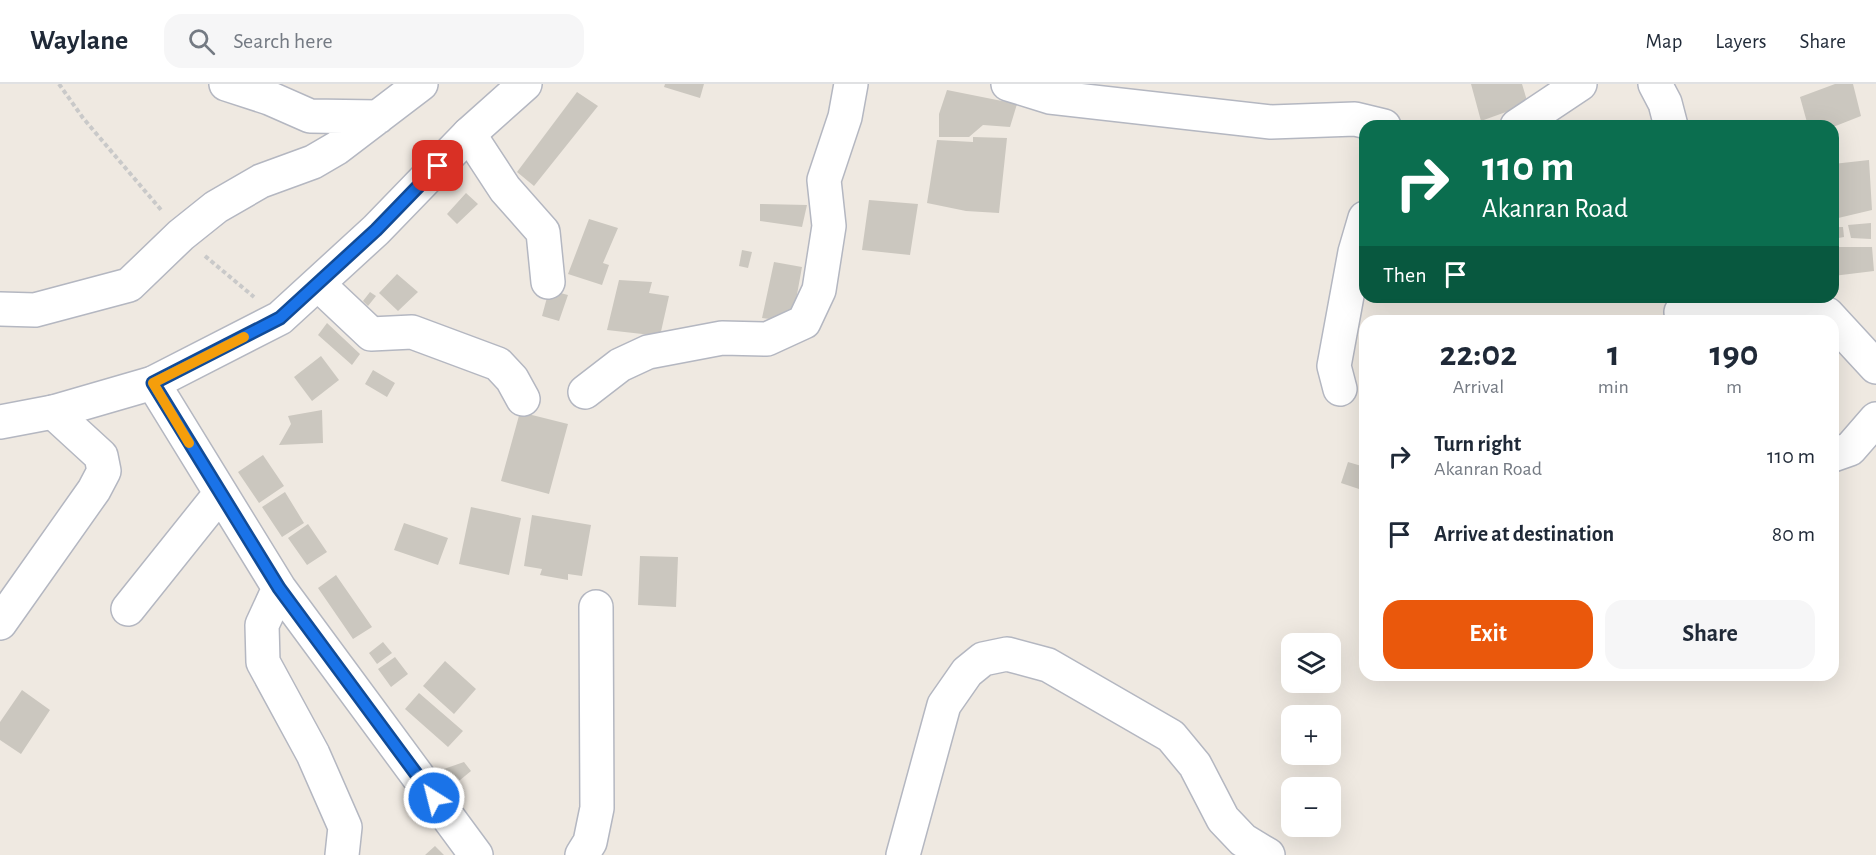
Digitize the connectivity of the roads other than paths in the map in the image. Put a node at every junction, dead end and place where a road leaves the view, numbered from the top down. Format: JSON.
{"nodes":[{"id":1,"x":226,"y":84,"type":"edge"},
{"id":2,"x":421,"y":84,"type":"edge"},
{"id":3,"x":525,"y":84,"type":"edge"},
{"id":4,"x":851,"y":84,"type":"edge"},
{"id":5,"x":1008,"y":84,"type":"edge"},
{"id":6,"x":1580,"y":84,"type":"edge"},
{"id":7,"x":1655,"y":84,"type":"edge"},
{"id":8,"x":378,"y":117,"type":"junction"},
{"id":9,"x":1359,"y":120,"type":"edge"},
{"id":10,"x":1526,"y":120,"type":"edge"},
{"id":11,"x":1669,"y":120,"type":"edge"},
{"id":12,"x":469,"y":134,"type":"junction"},
{"id":13,"x":1359,"y":238,"type":"edge"},
{"id":14,"x":548,"y":282,"type":"dead end"},
{"id":15,"x":318,"y":284,"type":"junction"},
{"id":16,"x":1794,"y":303,"type":"edge"},
{"id":17,"x":1794,"y":303,"type":"edge"},
{"id":18,"x":0,"y":309,"type":"edge"},
{"id":19,"x":1681,"y":310,"type":"edge"},
{"id":20,"x":1705,"y":315,"type":"edge"},
{"id":21,"x":1742,"y":315,"type":"edge"},
{"id":22,"x":1828,"y":315,"type":"edge"},
{"id":23,"x":1839,"y":327,"type":"edge"},
{"id":24,"x":1876,"y":367,"type":"edge"},
{"id":25,"x":153,"y":383,"type":"junction"},
{"id":26,"x":1340,"y":389,"type":"dead end"},
{"id":27,"x":585,"y":392,"type":"dead end"},
{"id":28,"x":523,"y":399,"type":"dead end"},
{"id":29,"x":53,"y":412,"type":"junction"},
{"id":30,"x":1876,"y":419,"type":"edge"},
{"id":31,"x":0,"y":422,"type":"edge"},
{"id":32,"x":1839,"y":453,"type":"edge"},
{"id":33,"x":220,"y":494,"type":"junction"},
{"id":34,"x":279,"y":588,"type":"junction"},
{"id":35,"x":596,"y":607,"type":"dead end"},
{"id":36,"x":128,"y":609,"type":"dead end"},
{"id":37,"x":0,"y":622,"type":"edge"},
{"id":38,"x":342,"y":855,"type":"edge"},
{"id":39,"x":476,"y":855,"type":"edge"},
{"id":40,"x":582,"y":855,"type":"edge"},
{"id":41,"x":903,"y":855,"type":"edge"},
{"id":42,"x":1268,"y":855,"type":"edge"}],
"edges":[{"from":1,"to":8,"type":"street"},
{"from":2,"to":8,"type":"street"},
{"from":3,"to":12,"type":"street"},
{"from":4,"to":27,"type":"street"},
{"from":5,"to":9,"type":"street"},
{"from":6,"to":10,"type":"street"},
{"from":7,"to":11,"type":"street"},
{"from":8,"to":18,"type":"street"},
{"from":12,"to":14,"type":"street"},
{"from":12,"to":15,"type":"street"},
{"from":13,"to":26,"type":"street"},
{"from":15,"to":25,"type":"street"},
{"from":15,"to":28,"type":"street"},
{"from":16,"to":21,"type":"street"},
{"from":17,"to":22,"type":"street"},
{"from":19,"to":20,"type":"street"},
{"from":23,"to":24,"type":"street"},
{"from":25,"to":29,"type":"street"},
{"from":25,"to":33,"type":"street"},
{"from":29,"to":31,"type":"street"},
{"from":29,"to":37,"type":"street"},
{"from":30,"to":32,"type":"street"},
{"from":33,"to":34,"type":"street"},
{"from":33,"to":36,"type":"street"},
{"from":34,"to":38,"type":"street"},
{"from":34,"to":39,"type":"street"},
{"from":35,"to":40,"type":"street"},
{"from":41,"to":42,"type":"street"}]}
